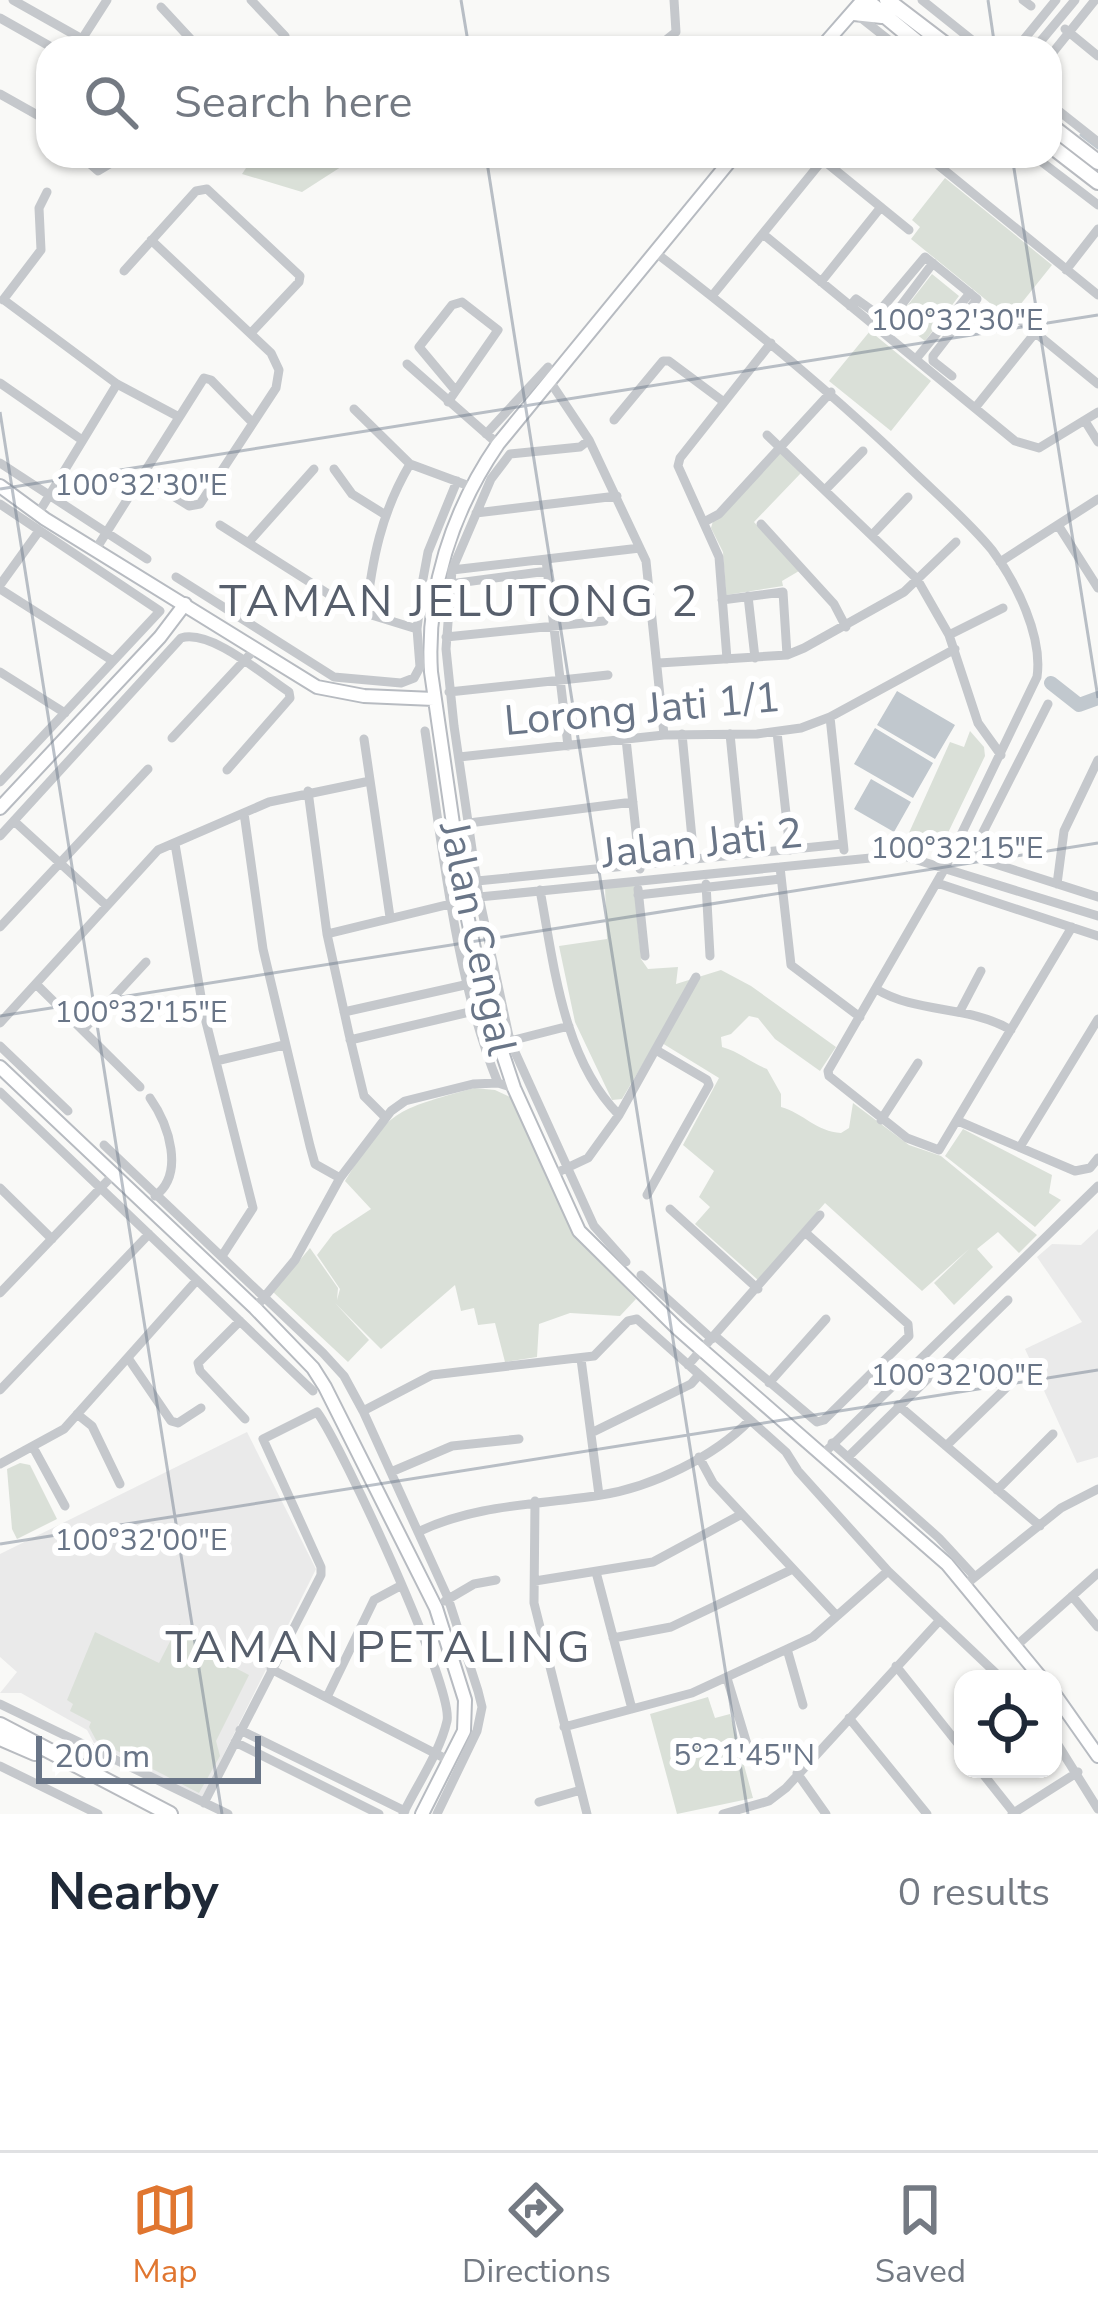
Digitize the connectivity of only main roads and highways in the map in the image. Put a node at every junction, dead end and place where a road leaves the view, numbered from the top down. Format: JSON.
{"nodes":[{"id":1,"x":887,"y":0,"type":"edge"},
{"id":2,"x":854,"y":5,"type":"edge"},
{"id":3,"x":910,"y":36,"type":"edge"},
{"id":4,"x":934,"y":36,"type":"edge"},
{"id":5,"x":1062,"y":134,"type":"edge"},
{"id":6,"x":1062,"y":154,"type":"edge"},
{"id":7,"x":1098,"y":162,"type":"edge"},
{"id":8,"x":1098,"y":182,"type":"edge"},
{"id":9,"x":0,"y":1726,"type":"edge"},
{"id":10,"x":0,"y":1738,"type":"edge"},
{"id":11,"x":151,"y":1814,"type":"edge"},
{"id":12,"x":170,"y":1814,"type":"edge"}],
"edges":[{"from":1,"to":4,"type":"main road"},
{"from":2,"to":3,"type":"main road"},
{"from":5,"to":7,"type":"main road"},
{"from":6,"to":8,"type":"main road"},
{"from":9,"to":12,"type":"main road"},
{"from":10,"to":11,"type":"main road"}]}
